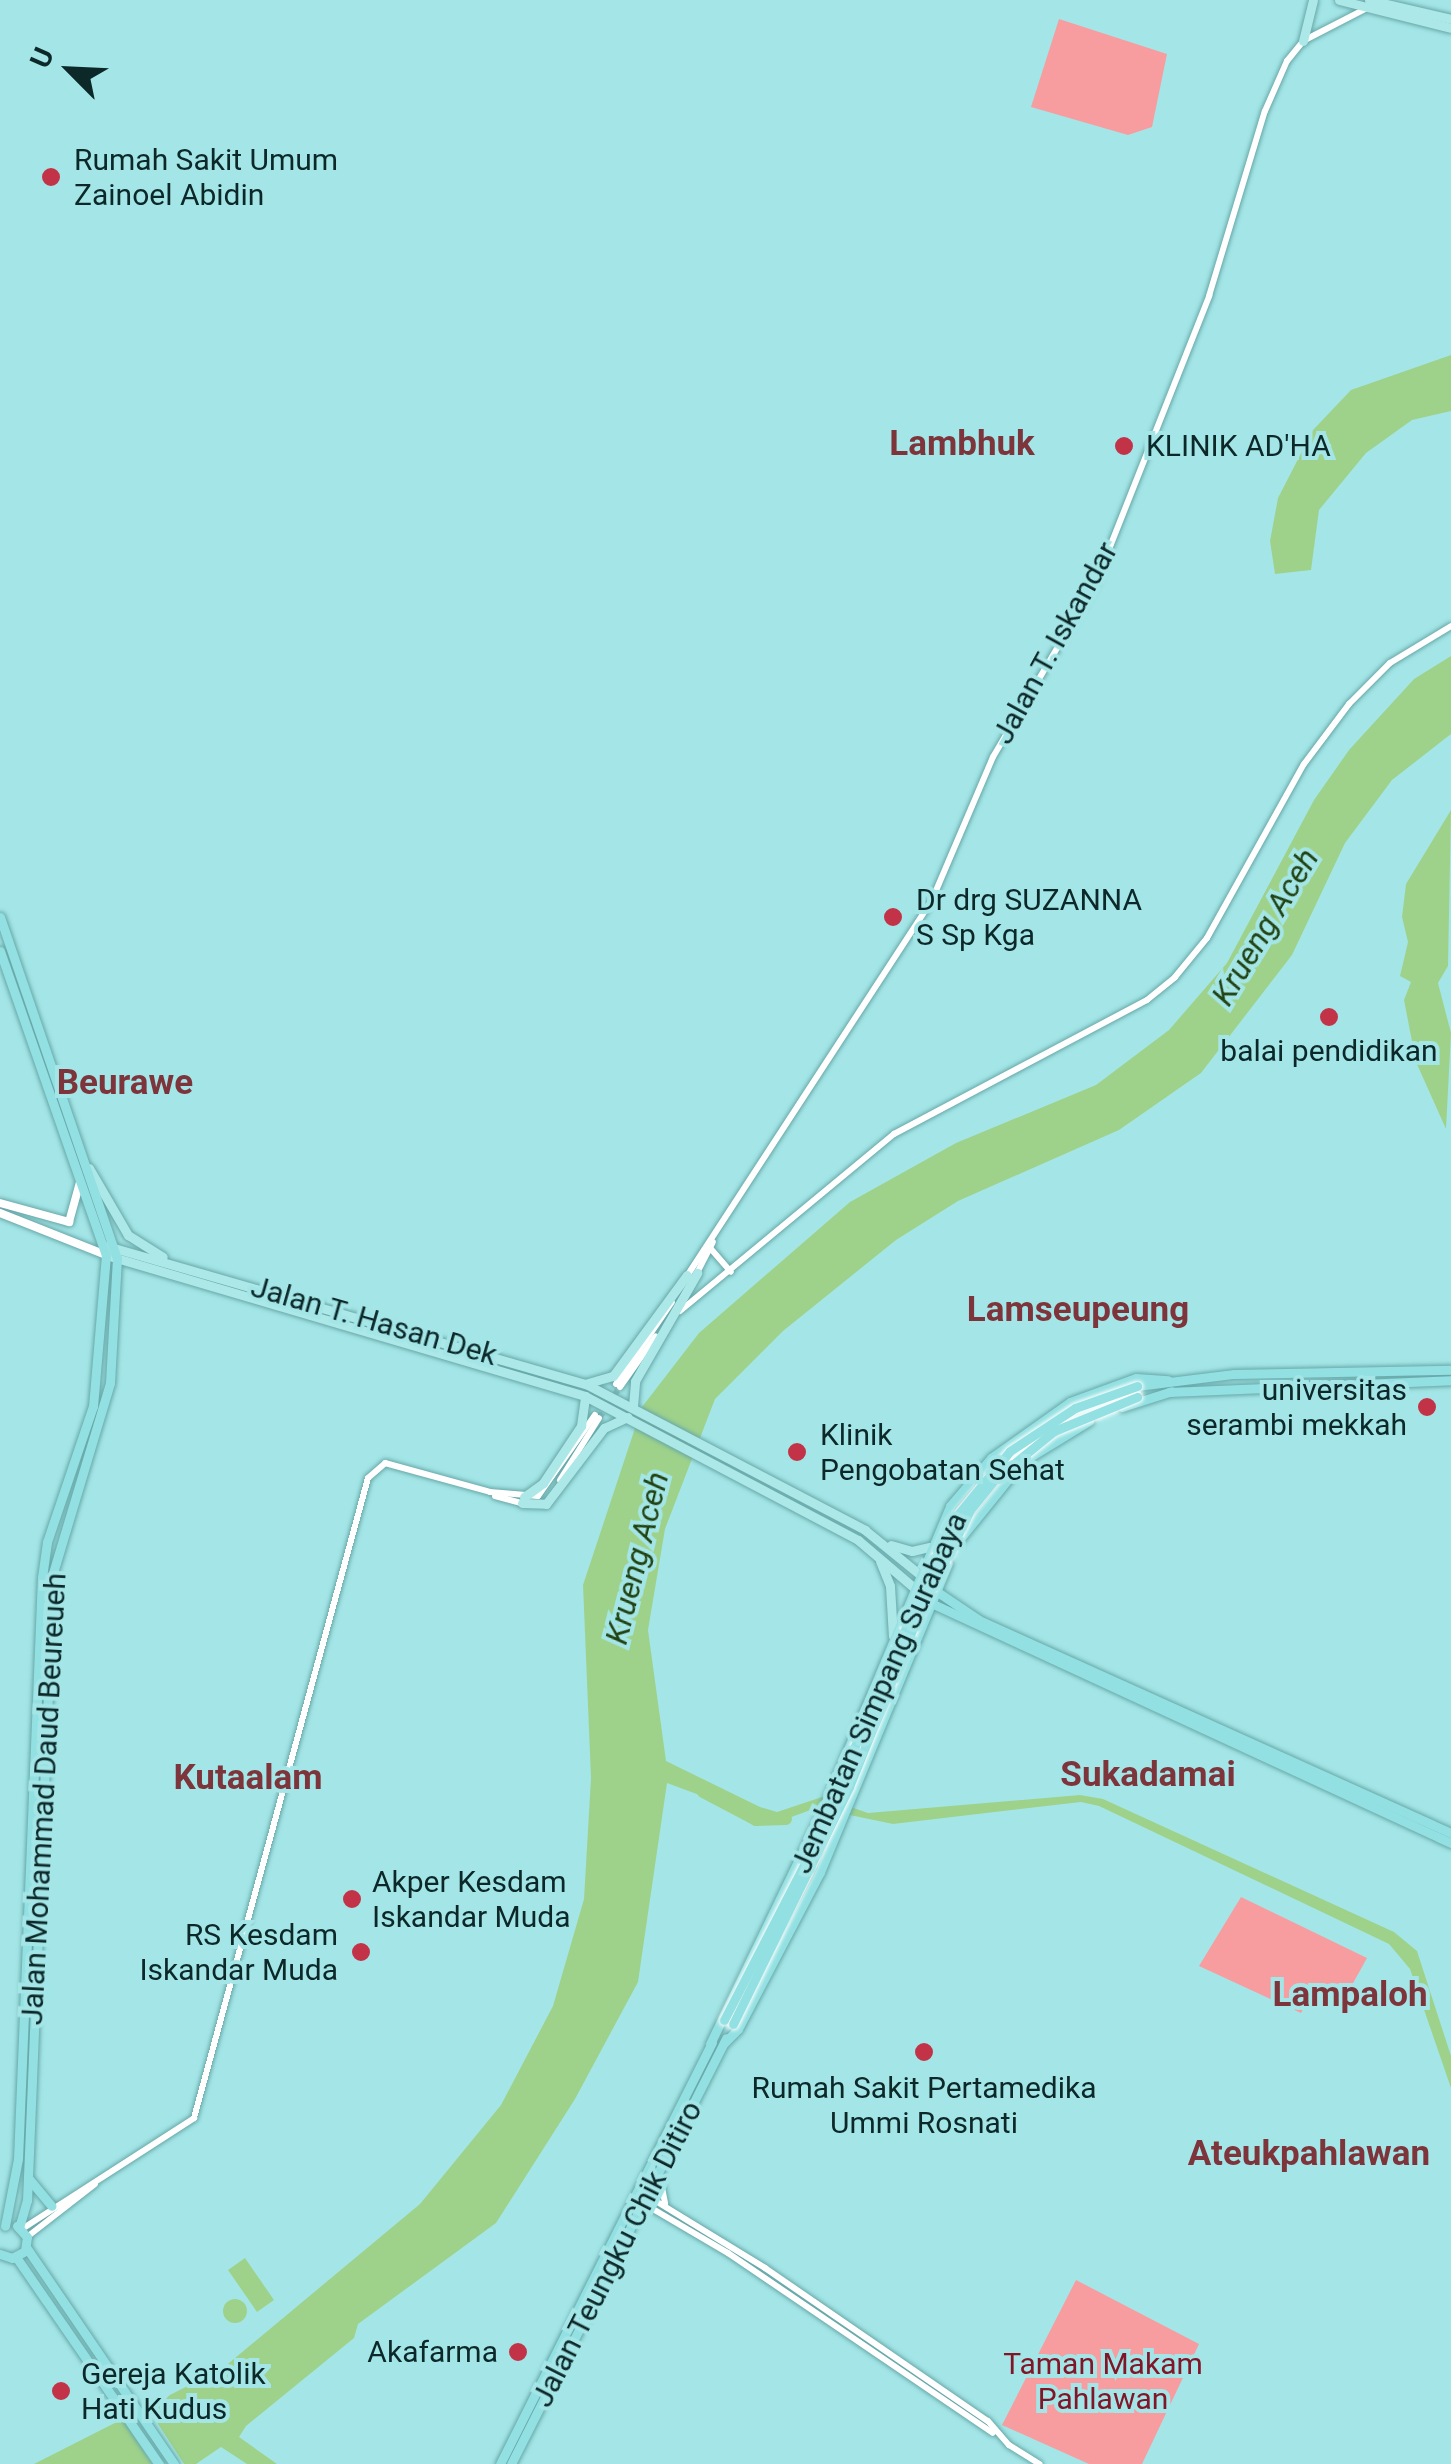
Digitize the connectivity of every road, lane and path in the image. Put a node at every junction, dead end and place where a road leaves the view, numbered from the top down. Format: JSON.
{"nodes":[{"id":1,"x":1313,"y":0,"type":"edge"},
{"id":2,"x":1339,"y":0,"type":"edge"},
{"id":3,"x":1416,"y":0,"type":"edge"},
{"id":4,"x":1386,"y":2,"type":"edge"},
{"id":5,"x":1367,"y":4,"type":"edge"},
{"id":6,"x":1425,"y":13,"type":"junction"},
{"id":7,"x":1451,"y":19,"type":"edge"},
{"id":8,"x":1451,"y":28,"type":"edge"},
{"id":9,"x":1303,"y":41,"type":"junction"},
{"id":10,"x":1451,"y":626,"type":"edge"},
{"id":11,"x":0,"y":918,"type":"edge"},
{"id":12,"x":0,"y":952,"type":"edge"},
{"id":13,"x":85,"y":1161,"type":"junction"},
{"id":14,"x":80,"y":1177,"type":"junction"},
{"id":15,"x":0,"y":1203,"type":"edge"},
{"id":16,"x":0,"y":1213,"type":"edge"},
{"id":17,"x":710,"y":1245,"type":"junction"},
{"id":18,"x":111,"y":1252,"type":"junction"},
{"id":19,"x":170,"y":1262,"type":"junction"},
{"id":20,"x":727,"y":1270,"type":"junction"},
{"id":21,"x":694,"y":1272,"type":"junction"},
{"id":22,"x":680,"y":1312,"type":"junction"},
{"id":23,"x":1450,"y":1375,"type":"edge"},
{"id":24,"x":1168,"y":1380,"type":"junction"},
{"id":25,"x":586,"y":1384,"type":"junction"},
{"id":26,"x":618,"y":1386,"type":"tunnel mouth"},
{"id":27,"x":1172,"y":1391,"type":"junction"},
{"id":28,"x":1137,"y":1392,"type":"junction"},
{"id":29,"x":585,"y":1396,"type":"junction"},
{"id":30,"x":633,"y":1413,"type":"junction"},
{"id":31,"x":597,"y":1417,"type":"tunnel mouth"},
{"id":32,"x":523,"y":1500,"type":"junction"},
{"id":33,"x":821,"y":1513,"type":"junction"},
{"id":34,"x":884,"y":1543,"type":"junction"},
{"id":35,"x":930,"y":1547,"type":"junction"},
{"id":36,"x":877,"y":1555,"type":"junction"},
{"id":37,"x":919,"y":1573,"type":"junction"},
{"id":38,"x":914,"y":1586,"type":"junction"},
{"id":39,"x":936,"y":1591,"type":"junction"},
{"id":40,"x":931,"y":1603,"type":"junction"},
{"id":41,"x":892,"y":1636,"type":"junction"},
{"id":42,"x":1394,"y":1810,"type":"junction"},
{"id":43,"x":1451,"y":1833,"type":"edge"},
{"id":44,"x":1451,"y":1843,"type":"edge"},
{"id":45,"x":729,"y":2022,"type":"junction"},
{"id":46,"x":724,"y":2043,"type":"junction"},
{"id":47,"x":710,"y":2044,"type":"junction"},
{"id":48,"x":659,"y":2171,"type":"junction"},
{"id":49,"x":28,"y":2177,"type":"junction"},
{"id":50,"x":96,"y":2183,"type":"junction"},
{"id":51,"x":640,"y":2197,"type":"junction"},
{"id":52,"x":52,"y":2206,"type":"junction"},
{"id":53,"x":666,"y":2206,"type":"junction"},
{"id":54,"x":2,"y":2228,"type":"edge"},
{"id":55,"x":23,"y":2235,"type":"junction"},
{"id":56,"x":0,"y":2254,"type":"edge"},
{"id":57,"x":16,"y":2257,"type":"junction"},
{"id":58,"x":124,"y":2388,"type":"junction"},
{"id":59,"x":113,"y":2394,"type":"junction"},
{"id":60,"x":994,"y":2433,"type":"junction"},
{"id":61,"x":160,"y":2464,"type":"edge"},
{"id":62,"x":174,"y":2464,"type":"edge"},
{"id":63,"x":500,"y":2464,"type":"edge"},
{"id":64,"x":511,"y":2464,"type":"edge"},
{"id":65,"x":1040,"y":2464,"type":"edge"}],
"edges":[{"from":1,"to":9,"type":"main road"},
{"from":2,"to":5,"type":"main road"},
{"from":3,"to":6,"type":"main road"},
{"from":4,"to":5,"type":"main road"},
{"from":4,"to":6,"type":"main road"},
{"from":5,"to":8,"type":"main road"},
{"from":5,"to":9,"type":"street"},
{"from":6,"to":7,"type":"main road"},
{"from":9,"to":17,"type":"street","name":"Jalan T. Iskandar"},
{"from":10,"to":20,"type":"street"},
{"from":11,"to":13,"type":"highway","name":"Jalan Mohammad Daud Beureueh"},
{"from":12,"to":14,"type":"highway","name":"Jalan Mohammad Daud Beureueh"},
{"from":13,"to":18,"type":"highway","name":"Jalan Mohammad Daud Beureueh"},
{"from":13,"to":19,"type":"main road"},
{"from":14,"to":15,"type":"main road"},
{"from":14,"to":18,"type":"highway","name":"Jalan Mohammad Daud Beureueh"},
{"from":16,"to":18,"type":"main road"},
{"from":17,"to":20,"type":"street"},
{"from":17,"to":21,"type":"street"},
{"from":17,"to":21,"type":"street"},
{"from":18,"to":19,"type":"main road","name":"Jalan T. Hasan Dek"},
{"from":18,"to":29,"type":"main road","name":"Jalan T. Hasan Dek"},
{"from":18,"to":49,"type":"highway","name":"Jalan Mohammad Daud Beureueh"},
{"from":18,"to":54,"type":"highway","name":"Jalan Mohammad Daud Beureueh"},
{"from":19,"to":25,"type":"main road","name":"Jalan T. Hasan Dek"},
{"from":20,"to":21,"type":"street"},
{"from":20,"to":22,"type":"street"},
{"from":21,"to":22,"type":"main road"},
{"from":21,"to":25,"type":"main road"},
{"from":21,"to":26,"type":"street"},
{"from":22,"to":30,"type":"main road"},
{"from":23,"to":24,"type":"highway"},
{"from":23,"to":27,"type":"highway"},
{"from":24,"to":28,"type":"highway"},
{"from":24,"to":35,"type":"highway"},
{"from":25,"to":30,"type":"main road","name":"Jalan T. Hasan Dek"},
{"from":27,"to":28,"type":"highway"},
{"from":27,"to":39,"type":"highway","name":"Jalan Teungku Chik Ditiro"},
{"from":28,"to":45,"type":"highway","name":"Jembatan Simpang Surabaya","bridge":true},
{"from":29,"to":30,"type":"main road","name":"Jalan T. Hasan Dek"},
{"from":29,"to":32,"type":"main road"},
{"from":30,"to":32,"type":"main road"},
{"from":30,"to":33,"type":"main road"},
{"from":31,"to":32,"type":"street"},
{"from":32,"to":50,"type":"street"},
{"from":33,"to":34,"type":"main road"},
{"from":33,"to":36,"type":"main road"},
{"from":34,"to":35,"type":"main road"},
{"from":34,"to":37,"type":"main road"},
{"from":35,"to":37,"type":"highway"},
{"from":36,"to":38,"type":"main road"},
{"from":36,"to":41,"type":"main road"},
{"from":37,"to":38,"type":"highway"},
{"from":37,"to":39,"type":"main road"},
{"from":38,"to":40,"type":"main road"},
{"from":38,"to":41,"type":"highway"},
{"from":39,"to":40,"type":"highway","name":"Jalan Teungku Chik Ditiro"},
{"from":39,"to":42,"type":"highway"},
{"from":40,"to":42,"type":"highway"},
{"from":40,"to":46,"type":"highway","name":"Jalan Teungku Chik Ditiro"},
{"from":41,"to":47,"type":"highway","name":"Jalan Teungku Chik Ditiro","bridge":true},
{"from":42,"to":43,"type":"highway"},
{"from":42,"to":44,"type":"highway"},
{"from":45,"to":46,"type":"highway","name":"Jalan Teungku Chik Ditiro"},
{"from":45,"to":47,"type":"highway","name":"Jalan Teungku Chik Ditiro"},
{"from":46,"to":48,"type":"highway","name":"Jalan Teungku Chik Ditiro"},
{"from":47,"to":51,"type":"highway","name":"Jalan Teungku Chik Ditiro"},
{"from":48,"to":51,"type":"highway","name":"Jalan Teungku Chik Ditiro"},
{"from":48,"to":53,"type":"street"},
{"from":49,"to":52,"type":"highway"},
{"from":49,"to":55,"type":"highway","name":"Jalan Mohammad Daud Beureueh"},
{"from":50,"to":52,"type":"street"},
{"from":50,"to":55,"type":"street"},
{"from":51,"to":53,"type":"street"},
{"from":51,"to":60,"type":"street"},
{"from":51,"to":63,"type":"highway","name":"Jalan Teungku Chik Ditiro"},
{"from":51,"to":64,"type":"highway","name":"Jalan Teungku Chik Ditiro"},
{"from":52,"to":55,"type":"street"},
{"from":53,"to":60,"type":"street"},
{"from":54,"to":55,"type":"highway"},
{"from":55,"to":57,"type":"highway"},
{"from":55,"to":58,"type":"highway"},
{"from":56,"to":57,"type":"highway"},
{"from":57,"to":59,"type":"highway"},
{"from":58,"to":59,"type":"main road"},
{"from":58,"to":62,"type":"highway"},
{"from":59,"to":61,"type":"highway"},
{"from":60,"to":65,"type":"street"}]}
